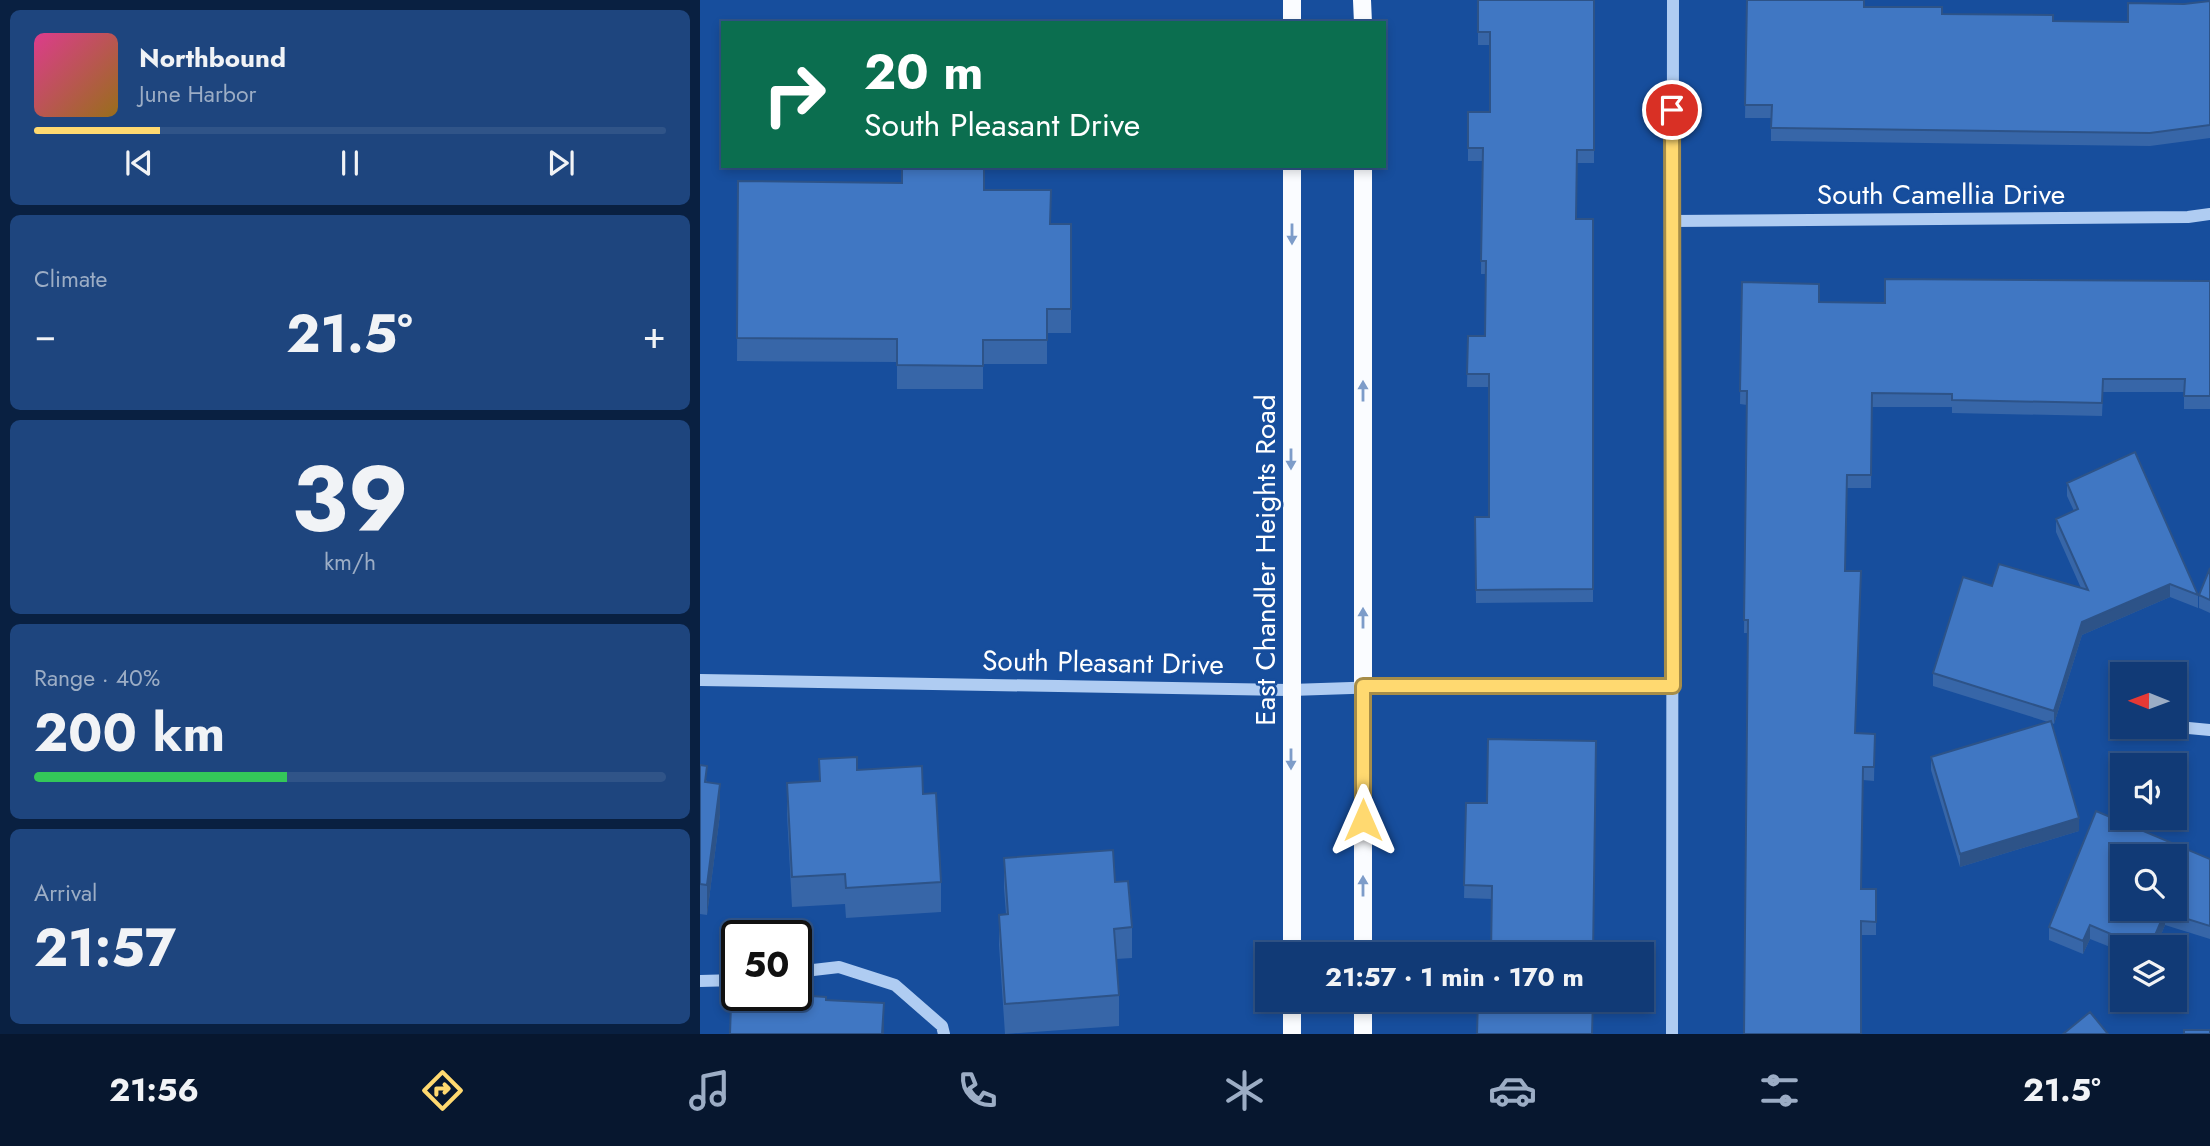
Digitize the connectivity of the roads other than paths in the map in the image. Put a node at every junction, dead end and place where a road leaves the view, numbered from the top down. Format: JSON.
{"nodes":[{"id":1,"x":1292,"y":0,"type":"edge"},
{"id":2,"x":1363,"y":0,"type":"edge"},
{"id":3,"x":1673,"y":0,"type":"edge"},
{"id":4,"x":1292,"y":21,"type":"edge"},
{"id":5,"x":1363,"y":21,"type":"edge"},
{"id":6,"x":1292,"y":168,"type":"edge"},
{"id":7,"x":1363,"y":168,"type":"edge"},
{"id":8,"x":2210,"y":214,"type":"edge"},
{"id":9,"x":1672,"y":220,"type":"junction"},
{"id":10,"x":700,"y":680,"type":"edge"},
{"id":11,"x":1363,"y":686,"type":"junction"},
{"id":12,"x":1673,"y":686,"type":"junction"},
{"id":13,"x":1291,"y":690,"type":"junction"},
{"id":14,"x":2188,"y":728,"type":"edge"},
{"id":15,"x":2210,"y":730,"type":"edge"},
{"id":16,"x":1292,"y":942,"type":"edge"},
{"id":17,"x":1363,"y":942,"type":"edge"},
{"id":18,"x":812,"y":970,"type":"edge"},
{"id":19,"x":721,"y":980,"type":"edge"},
{"id":20,"x":700,"y":981,"type":"edge"},
{"id":21,"x":1292,"y":1012,"type":"edge"},
{"id":22,"x":1363,"y":1012,"type":"edge"},
{"id":23,"x":944,"y":1034,"type":"edge"},
{"id":24,"x":1292,"y":1034,"type":"edge"},
{"id":25,"x":1363,"y":1034,"type":"edge"},
{"id":26,"x":1672,"y":1034,"type":"edge"}],
"edges":[{"from":1,"to":4,"type":"main road"},
{"from":2,"to":5,"type":"main road"},
{"from":3,"to":9,"type":"street"},
{"from":6,"to":13,"type":"main road","name":"East Chandler Heights Road","one_way":true},
{"from":11,"to":7,"type":"main road","one_way":true},
{"from":8,"to":9,"type":"street","name":"South Camellia Drive"},
{"from":9,"to":12,"type":"street"},
{"from":10,"to":13,"type":"street","name":"South Pleasant Drive"},
{"from":11,"to":12,"type":"street","name":"South Pleasant Drive"},
{"from":11,"to":13,"type":"street","name":"South Pleasant Drive"},
{"from":17,"to":11,"type":"main road","one_way":true},
{"from":12,"to":26,"type":"street"},
{"from":13,"to":16,"type":"main road","name":"East Chandler Heights Road","one_way":true},
{"from":14,"to":15,"type":"street"},
{"from":18,"to":23,"type":"street"},
{"from":19,"to":20,"type":"street"},
{"from":21,"to":24,"type":"main road"},
{"from":22,"to":25,"type":"main road"}]}
